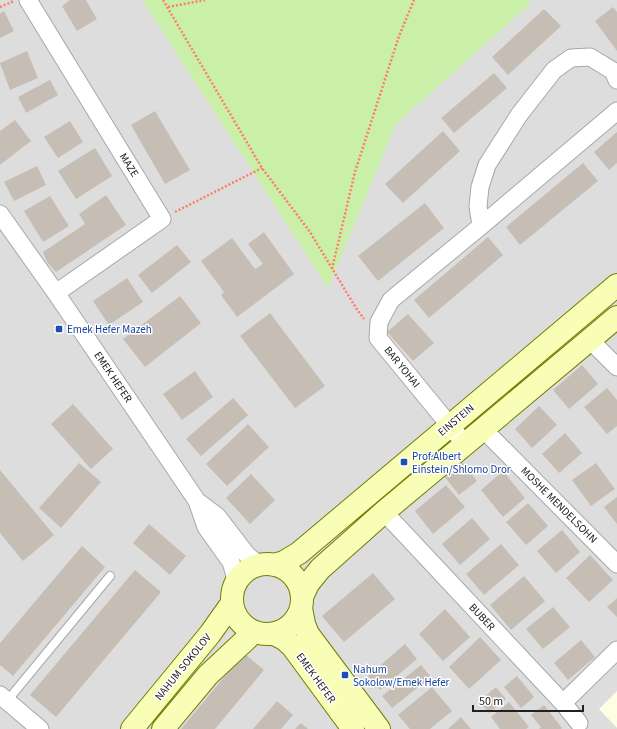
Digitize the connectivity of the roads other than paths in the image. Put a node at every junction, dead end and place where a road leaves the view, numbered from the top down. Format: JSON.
{"nodes":[{"id":1,"x":28,"y":0,"type":"edge"},
{"id":2,"x":617,"y":80,"type":"edge"},
{"id":3,"x":617,"y":111,"type":"edge"},
{"id":4,"x":0,"y":214,"type":"edge"},
{"id":5,"x":482,"y":226,"type":"junction"},
{"id":6,"x":617,"y":284,"type":"edge"},
{"id":7,"x":56,"y":293,"type":"junction"},
{"id":8,"x":617,"y":317,"type":"edge"},
{"id":9,"x":590,"y":340,"type":"junction"},
{"id":10,"x":617,"y":367,"type":"edge"},
{"id":11,"x":450,"y":426,"type":"junction"},
{"id":12,"x":484,"y":429,"type":"junction"},
{"id":13,"x":465,"y":444,"type":"junction"},
{"id":14,"x":197,"y":501,"type":"junction"},
{"id":15,"x":384,"y":512,"type":"junction"},
{"id":16,"x":617,"y":564,"type":"edge"},
{"id":17,"x":267,"y":565,"type":"junction"},
{"id":18,"x":110,"y":576,"type":"dead end"},
{"id":19,"x":234,"y":594,"type":"junction"},
{"id":20,"x":302,"y":602,"type":"junction"},
{"id":21,"x":264,"y":633,"type":"junction"},
{"id":22,"x":617,"y":650,"type":"edge"},
{"id":23,"x":4,"y":698,"type":"edge"},
{"id":24,"x":563,"y":703,"type":"junction"},
{"id":25,"x":579,"y":723,"type":"dead end"},
{"id":26,"x":40,"y":729,"type":"edge"},
{"id":27,"x":132,"y":729,"type":"edge"},
{"id":28,"x":163,"y":729,"type":"edge"},
{"id":29,"x":353,"y":729,"type":"edge"},
{"id":30,"x":379,"y":729,"type":"edge"}],
"edges":[{"from":1,"to":7,"type":"street","name":"MAZE"},
{"from":2,"to":5,"type":"street"},
{"from":3,"to":5,"type":"street","name":"BAR YOHAI"},
{"from":4,"to":7,"type":"street","name":"EMEK HEFER"},
{"from":5,"to":11,"type":"street","name":"BAR YOHAI"},
{"from":6,"to":11,"type":"main road","name":"EINSTEIN"},
{"from":7,"to":14,"type":"street","name":"EMEK HEFER"},
{"from":8,"to":9,"type":"main road"},
{"from":9,"to":10,"type":"street"},
{"from":9,"to":12,"type":"main road"},
{"from":11,"to":13,"type":"street","name":"BAR YOHAI"},
{"from":11,"to":17,"type":"main road","name":"EINSTEIN"},
{"from":12,"to":13,"type":"main road"},
{"from":12,"to":16,"type":"street","name":"MOSHE MENDELSOHN"},
{"from":13,"to":15,"type":"main road"},
{"from":14,"to":17,"type":"street","name":"EMEK HEFER"},
{"from":14,"to":19,"type":"street","name":"EMEK HEFER"},
{"from":15,"to":20,"type":"main road"},
{"from":15,"to":24,"type":"street","name":"BUBER"},
{"from":17,"to":19,"type":"main road"},
{"from":17,"to":20,"type":"main road"},
{"from":18,"to":23,"type":"lane"},
{"from":19,"to":21,"type":"main road"},
{"from":19,"to":27,"type":"main road","name":"NAHUM SOKOLOV"},
{"from":20,"to":21,"type":"main road"},
{"from":20,"to":30,"type":"main road","name":"EMEK HEFER"},
{"from":21,"to":28,"type":"main road"},
{"from":21,"to":29,"type":"main road","name":"EMEK HEFER"},
{"from":22,"to":24,"type":"street"},
{"from":23,"to":26,"type":"street"},
{"from":24,"to":25,"type":"street","name":"BUBER"}]}
